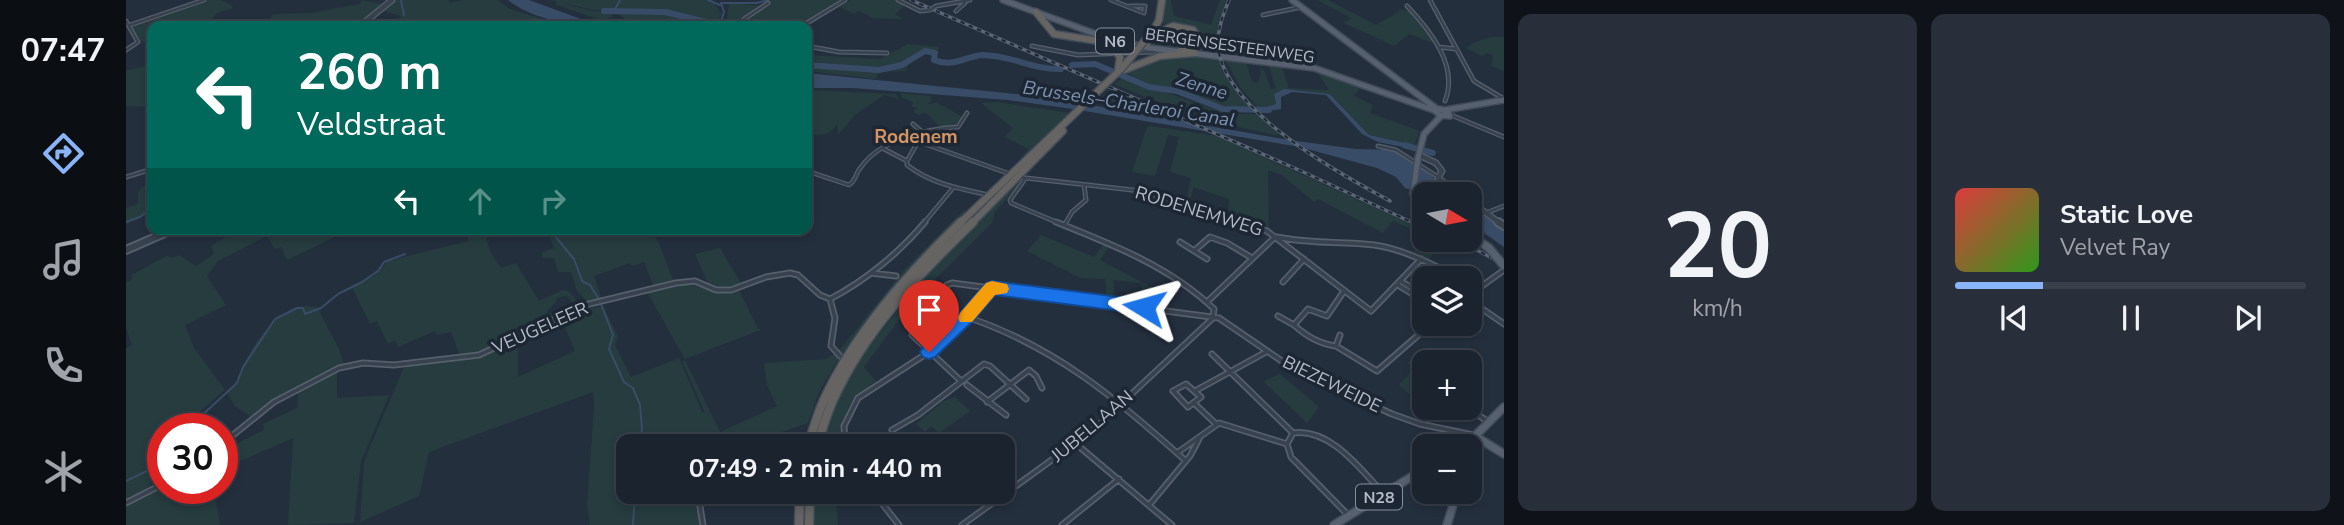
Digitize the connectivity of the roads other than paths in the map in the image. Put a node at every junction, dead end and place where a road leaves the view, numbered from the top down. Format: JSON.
{"nodes":[{"id":1,"x":204,"y":0,"type":"edge"},
{"id":2,"x":392,"y":0,"type":"edge"},
{"id":3,"x":845,"y":0,"type":"edge"},
{"id":4,"x":898,"y":0,"type":"edge"},
{"id":5,"x":960,"y":0,"type":"edge"},
{"id":6,"x":1003,"y":0,"type":"edge"},
{"id":7,"x":1111,"y":0,"type":"edge"},
{"id":8,"x":1160,"y":0,"type":"edge"},
{"id":9,"x":1292,"y":0,"type":"edge"},
{"id":10,"x":1430,"y":0,"type":"edge"},
{"id":11,"x":967,"y":2,"type":"edge"},
{"id":12,"x":768,"y":3,"type":"dead end"},
{"id":13,"x":1128,"y":6,"type":"dead end"},
{"id":14,"x":1406,"y":6,"type":"dead end"},
{"id":15,"x":1302,"y":7,"type":"junction"},
{"id":16,"x":956,"y":11,"type":"dead end"},
{"id":17,"x":1036,"y":12,"type":"junction"},
{"id":18,"x":1262,"y":15,"type":"dead end"},
{"id":19,"x":1054,"y":19,"type":"junction"},
{"id":20,"x":126,"y":21,"type":"edge"},
{"id":21,"x":365,"y":21,"type":"edge"},
{"id":22,"x":744,"y":21,"type":"edge"},
{"id":23,"x":810,"y":21,"type":"edge"},
{"id":24,"x":130,"y":25,"type":"junction"},
{"id":25,"x":1048,"y":27,"type":"junction"},
{"id":26,"x":1150,"y":37,"type":"junction"},
{"id":27,"x":1032,"y":46,"type":"dead end"},
{"id":28,"x":1439,"y":47,"type":"junction"},
{"id":29,"x":812,"y":48,"type":"edge"},
{"id":30,"x":1156,"y":48,"type":"junction"},
{"id":31,"x":1456,"y":49,"type":"junction"},
{"id":32,"x":126,"y":50,"type":"edge"},
{"id":33,"x":1180,"y":51,"type":"junction"},
{"id":34,"x":887,"y":53,"type":"dead end"},
{"id":35,"x":1195,"y":53,"type":"junction"},
{"id":36,"x":1124,"y":70,"type":"junction"},
{"id":37,"x":1113,"y":76,"type":"junction"},
{"id":38,"x":1426,"y":99,"type":"junction"},
{"id":39,"x":1504,"y":100,"type":"edge"},
{"id":40,"x":1445,"y":101,"type":"dead end"},
{"id":41,"x":1434,"y":103,"type":"junction"},
{"id":42,"x":1413,"y":104,"type":"junction"},
{"id":43,"x":1421,"y":108,"type":"junction"},
{"id":44,"x":1466,"y":108,"type":"junction"},
{"id":45,"x":967,"y":113,"type":"dead end"},
{"id":46,"x":1443,"y":113,"type":"junction"},
{"id":47,"x":1434,"y":121,"type":"junction"},
{"id":48,"x":1069,"y":122,"type":"junction"},
{"id":49,"x":913,"y":124,"type":"dead end"},
{"id":50,"x":921,"y":133,"type":"junction"},
{"id":51,"x":911,"y":135,"type":"junction"},
{"id":52,"x":1504,"y":137,"type":"edge"},
{"id":53,"x":919,"y":140,"type":"junction"},
{"id":54,"x":1378,"y":146,"type":"dead end"},
{"id":55,"x":883,"y":148,"type":"junction"},
{"id":56,"x":1418,"y":155,"type":"junction"},
{"id":57,"x":906,"y":161,"type":"junction"},
{"id":58,"x":147,"y":171,"type":"edge"},
{"id":59,"x":812,"y":173,"type":"edge"},
{"id":60,"x":126,"y":177,"type":"edge"},
{"id":61,"x":1018,"y":177,"type":"junction"},
{"id":62,"x":1438,"y":177,"type":"junction"},
{"id":63,"x":1415,"y":182,"type":"edge"},
{"id":64,"x":1444,"y":182,"type":"edge"},
{"id":65,"x":1084,"y":185,"type":"junction"},
{"id":66,"x":953,"y":188,"type":"junction"},
{"id":67,"x":984,"y":194,"type":"dead end"},
{"id":68,"x":1504,"y":206,"type":"edge"},
{"id":69,"x":1482,"y":210,"type":"edge"},
{"id":70,"x":1486,"y":213,"type":"junction"},
{"id":71,"x":1065,"y":225,"type":"junction"},
{"id":72,"x":1504,"y":226,"type":"edge"},
{"id":73,"x":160,"y":235,"type":"edge"},
{"id":74,"x":1275,"y":237,"type":"junction"},
{"id":75,"x":1180,"y":242,"type":"dead end"},
{"id":76,"x":1482,"y":243,"type":"edge"},
{"id":77,"x":126,"y":250,"type":"edge"},
{"id":78,"x":1194,"y":251,"type":"junction"},
{"id":79,"x":1252,"y":258,"type":"junction"},
{"id":80,"x":1207,"y":259,"type":"dead end"},
{"id":81,"x":1304,"y":259,"type":"junction"},
{"id":82,"x":1421,"y":259,"type":"junction"},
{"id":83,"x":1435,"y":266,"type":"edge"},
{"id":84,"x":1504,"y":268,"type":"edge"},
{"id":85,"x":871,"y":273,"type":"junction"},
{"id":86,"x":896,"y":276,"type":"dead end"},
{"id":87,"x":1283,"y":282,"type":"dead end"},
{"id":88,"x":1399,"y":283,"type":"junction"},
{"id":89,"x":1482,"y":285,"type":"edge"},
{"id":90,"x":992,"y":288,"type":"junction"},
{"id":91,"x":1412,"y":289,"type":"edge"},
{"id":92,"x":1344,"y":291,"type":"junction"},
{"id":93,"x":1412,"y":292,"type":"edge"},
{"id":94,"x":830,"y":299,"type":"junction"},
{"id":95,"x":1207,"y":302,"type":"junction"},
{"id":96,"x":1482,"y":308,"type":"edge"},
{"id":97,"x":1278,"y":316,"type":"dead end"},
{"id":98,"x":967,"y":317,"type":"junction"},
{"id":99,"x":1214,"y":317,"type":"junction"},
{"id":100,"x":1504,"y":324,"type":"edge"},
{"id":101,"x":1294,"y":325,"type":"junction"},
{"id":102,"x":1340,"y":335,"type":"dead end"},
{"id":103,"x":1417,"y":336,"type":"edge"},
{"id":104,"x":1336,"y":346,"type":"junction"},
{"id":105,"x":1268,"y":351,"type":"junction"},
{"id":106,"x":929,"y":352,"type":"junction"},
{"id":107,"x":1212,"y":354,"type":"dead end"},
{"id":108,"x":840,"y":356,"type":"dead end"},
{"id":109,"x":1230,"y":372,"type":"junction"},
{"id":110,"x":961,"y":381,"type":"junction"},
{"id":111,"x":1010,"y":384,"type":"junction"},
{"id":112,"x":967,"y":385,"type":"dead end"},
{"id":113,"x":1042,"y":388,"type":"dead end"},
{"id":114,"x":1195,"y":391,"type":"junction"},
{"id":115,"x":1026,"y":399,"type":"dead end"},
{"id":116,"x":987,"y":402,"type":"junction"},
{"id":117,"x":1195,"y":403,"type":"junction"},
{"id":118,"x":1121,"y":404,"type":"junction"},
{"id":119,"x":1504,"y":407,"type":"edge"},
{"id":120,"x":1006,"y":415,"type":"dead end"},
{"id":121,"x":1482,"y":417,"type":"edge"},
{"id":122,"x":1489,"y":422,"type":"junction"},
{"id":123,"x":1216,"y":424,"type":"junction"},
{"id":124,"x":892,"y":430,"type":"dead end"},
{"id":125,"x":238,"y":431,"type":"edge"},
{"id":126,"x":1293,"y":433,"type":"junction"},
{"id":127,"x":811,"y":434,"type":"edge"},
{"id":128,"x":821,"y":434,"type":"edge"},
{"id":129,"x":844,"y":434,"type":"edge"},
{"id":130,"x":1453,"y":434,"type":"edge"},
{"id":131,"x":1480,"y":434,"type":"edge"},
{"id":132,"x":1200,"y":437,"type":"junction"},
{"id":133,"x":1075,"y":443,"type":"junction"},
{"id":134,"x":1287,"y":444,"type":"junction"},
{"id":135,"x":1482,"y":444,"type":"edge"},
{"id":136,"x":1177,"y":453,"type":"junction"},
{"id":137,"x":1504,"y":454,"type":"edge"},
{"id":138,"x":1186,"y":461,"type":"junction"},
{"id":139,"x":1412,"y":476,"type":"edge"},
{"id":140,"x":1119,"y":479,"type":"junction"},
{"id":141,"x":147,"y":492,"type":"edge"},
{"id":142,"x":1384,"y":494,"type":"junction"},
{"id":143,"x":126,"y":503,"type":"edge"},
{"id":144,"x":700,"y":504,"type":"edge"},
{"id":145,"x":800,"y":504,"type":"edge"},
{"id":146,"x":810,"y":504,"type":"edge"},
{"id":147,"x":882,"y":504,"type":"edge"},
{"id":148,"x":1150,"y":504,"type":"junction"},
{"id":149,"x":1453,"y":504,"type":"edge"},
{"id":150,"x":1349,"y":516,"type":"junction"},
{"id":151,"x":703,"y":525,"type":"edge"},
{"id":152,"x":799,"y":525,"type":"edge"},
{"id":153,"x":809,"y":525,"type":"edge"},
{"id":154,"x":899,"y":525,"type":"edge"},
{"id":155,"x":962,"y":525,"type":"edge"},
{"id":156,"x":1062,"y":525,"type":"edge"},
{"id":157,"x":1172,"y":525,"type":"edge"},
{"id":158,"x":1334,"y":525,"type":"edge"},
{"id":159,"x":1447,"y":525,"type":"edge"}],
"edges":[{"from":1,"to":24,"type":"street"},
{"from":2,"to":21,"type":"street"},
{"from":3,"to":23,"type":"street"},
{"from":4,"to":11,"type":"street","bridge":true},
{"from":5,"to":11,"type":"street"},
{"from":6,"to":17,"type":"main road","name":"BERGENSESTEENWEG","number":"N6"},
{"from":7,"to":13,"type":"street"},
{"from":8,"to":26,"type":"highway"},
{"from":9,"to":15,"type":"main road"},
{"from":10,"to":31,"type":"street"},
{"from":11,"to":16,"type":"street"},
{"from":12,"to":22,"type":"street"},
{"from":14,"to":28,"type":"street"},
{"from":15,"to":18,"type":"street"},
{"from":15,"to":38,"type":"main road"},
{"from":17,"to":19,"type":"main road","name":"BERGENSESTEENWEG","number":"N6"},
{"from":17,"to":25,"type":"highway"},
{"from":19,"to":25,"type":"highway"},
{"from":19,"to":30,"type":"main road","name":"BERGENSESTEENWEG","number":"N6"},
{"from":20,"to":24,"type":"street"},
{"from":24,"to":32,"type":"street"},
{"from":25,"to":37,"type":"highway","bridge":true},
{"from":26,"to":33,"type":"highway"},
{"from":26,"to":36,"type":"highway","bridge":true},
{"from":26,"to":37,"type":"highway","bridge":true},
{"from":27,"to":30,"type":"street"},
{"from":28,"to":31,"type":"street"},
{"from":28,"to":40,"type":"street"},
{"from":29,"to":34,"type":"street"},
{"from":30,"to":33,"type":"main road","name":"BERGENSESTEENWEG","number":"N6"},
{"from":31,"to":39,"type":"street"},
{"from":33,"to":35,"type":"main road","name":"BERGENSESTEENWEG","number":"N6"},
{"from":35,"to":36,"type":"highway"},
{"from":35,"to":42,"type":"main road","name":"BERGENSESTEENWEG","number":"N6"},
{"from":36,"to":48,"type":"highway","bridge":true},
{"from":37,"to":48,"type":"highway","bridge":true},
{"from":38,"to":41,"type":"main road"},
{"from":38,"to":46,"type":"main road"},
{"from":39,"to":44,"type":"main road"},
{"from":41,"to":44,"type":"main road"},
{"from":41,"to":46,"type":"main road"},
{"from":42,"to":43,"type":"main road","name":"BERGENSESTEENWEG","number":"N6"},
{"from":42,"to":46,"type":"main road","name":"BERGENSESTEENWEG","number":"N6"},
{"from":43,"to":46,"type":"main road","name":"BERGENSESTEENWEG","number":"N6"},
{"from":43,"to":47,"type":"main road"},
{"from":44,"to":46,"type":"main road"},
{"from":45,"to":50,"type":"street"},
{"from":46,"to":47,"type":"main road"},
{"from":46,"to":52,"type":"street","name":"BERGENSESTEENWEG"},
{"from":47,"to":56,"type":"main road"},
{"from":48,"to":61,"type":"highway"},
{"from":49,"to":50,"type":"street"},
{"from":50,"to":51,"type":"street"},
{"from":50,"to":53,"type":"street"},
{"from":51,"to":53,"type":"street","name":"RODENEMWEG"},
{"from":51,"to":55,"type":"street"},
{"from":53,"to":57,"type":"street"},
{"from":53,"to":61,"type":"street","name":"RODENEMWEG"},
{"from":54,"to":62,"type":"street"},
{"from":55,"to":57,"type":"street"},
{"from":55,"to":59,"type":"street"},
{"from":56,"to":62,"type":"street"},
{"from":56,"to":63,"type":"main road","bridge":true},
{"from":57,"to":66,"type":"street"},
{"from":58,"to":60,"type":"street"},
{"from":61,"to":65,"type":"street","name":"RODENEMWEG"},
{"from":61,"to":71,"type":"street"},
{"from":61,"to":127,"type":"highway"},
{"from":61,"to":128,"type":"highway"},
{"from":62,"to":64,"type":"street"},
{"from":65,"to":71,"type":"street"},
{"from":65,"to":74,"type":"street","name":"RODENEMWEG"},
{"from":66,"to":67,"type":"street"},
{"from":66,"to":85,"type":"street"},
{"from":68,"to":70,"type":"street"},
{"from":69,"to":70,"type":"street"},
{"from":70,"to":72,"type":"street"},
{"from":71,"to":95,"type":"street"},
{"from":73,"to":77,"type":"street"},
{"from":74,"to":79,"type":"street"},
{"from":74,"to":81,"type":"street"},
{"from":74,"to":82,"type":"street"},
{"from":75,"to":78,"type":"street"},
{"from":76,"to":84,"type":"main road","bridge":true},
{"from":78,"to":79,"type":"street"},
{"from":78,"to":80,"type":"street"},
{"from":79,"to":95,"type":"street"},
{"from":81,"to":87,"type":"street"},
{"from":81,"to":92,"type":"street"},
{"from":82,"to":83,"type":"street"},
{"from":82,"to":88,"type":"street"},
{"from":84,"to":89,"type":"street"},
{"from":85,"to":86,"type":"street"},
{"from":85,"to":94,"type":"street"},
{"from":88,"to":91,"type":"street"},
{"from":88,"to":92,"type":"street"},
{"from":88,"to":93,"type":"street"},
{"from":90,"to":98,"type":"street"},
{"from":90,"to":99,"type":"street"},
{"from":90,"to":106,"type":"street"},
{"from":92,"to":101,"type":"street"},
{"from":94,"to":108,"type":"street"},
{"from":94,"to":125,"type":"street","name":"VEUGELEER"},
{"from":95,"to":99,"type":"street"},
{"from":96,"to":100,"type":"street"},
{"from":97,"to":101,"type":"street"},
{"from":98,"to":106,"type":"street"},
{"from":98,"to":118,"type":"street"},
{"from":99,"to":105,"type":"street","name":"BIEZEWEIDE"},
{"from":99,"to":118,"type":"street","name":"JUBELLAAN"},
{"from":101,"to":104,"type":"street"},
{"from":102,"to":104,"type":"street"},
{"from":103,"to":104,"type":"street"},
{"from":105,"to":109,"type":"street"},
{"from":105,"to":130,"type":"street","name":"BIEZEWEIDE"},
{"from":106,"to":110,"type":"street"},
{"from":106,"to":129,"type":"street"},
{"from":107,"to":109,"type":"street"},
{"from":109,"to":114,"type":"street"},
{"from":109,"to":126,"type":"street"},
{"from":110,"to":111,"type":"street"},
{"from":110,"to":124,"type":"street"},
{"from":111,"to":113,"type":"street"},
{"from":111,"to":115,"type":"street"},
{"from":111,"to":116,"type":"street"},
{"from":112,"to":116,"type":"street"},
{"from":114,"to":117,"type":"street"},
{"from":114,"to":117,"type":"street"},
{"from":116,"to":120,"type":"street"},
{"from":117,"to":123,"type":"street"},
{"from":118,"to":133,"type":"street","name":"JUBELLAAN"},
{"from":118,"to":136,"type":"street"},
{"from":119,"to":122,"type":"main road"},
{"from":121,"to":122,"type":"street"},
{"from":122,"to":131,"type":"main road"},
{"from":123,"to":132,"type":"street"},
{"from":123,"to":134,"type":"street"},
{"from":126,"to":134,"type":"street"},
{"from":126,"to":142,"type":"street"},
{"from":132,"to":136,"type":"street"},
{"from":132,"to":138,"type":"street"},
{"from":133,"to":140,"type":"street"},
{"from":133,"to":155,"type":"street","name":"JUBELLAAN"},
{"from":134,"to":150,"type":"street"},
{"from":135,"to":137,"type":"main road"},
{"from":136,"to":138,"type":"street"},
{"from":138,"to":148,"type":"street"},
{"from":139,"to":142,"type":"main road","number":"N28"},
{"from":140,"to":148,"type":"street"},
{"from":140,"to":156,"type":"street"},
{"from":141,"to":143,"type":"street"},
{"from":142,"to":150,"type":"main road","number":"N28"},
{"from":144,"to":151,"type":"street"},
{"from":145,"to":152,"type":"highway"},
{"from":146,"to":153,"type":"highway"},
{"from":147,"to":154,"type":"street"},
{"from":148,"to":157,"type":"street"},
{"from":149,"to":159,"type":"main road"},
{"from":150,"to":158,"type":"main road","number":"N28"}]}
